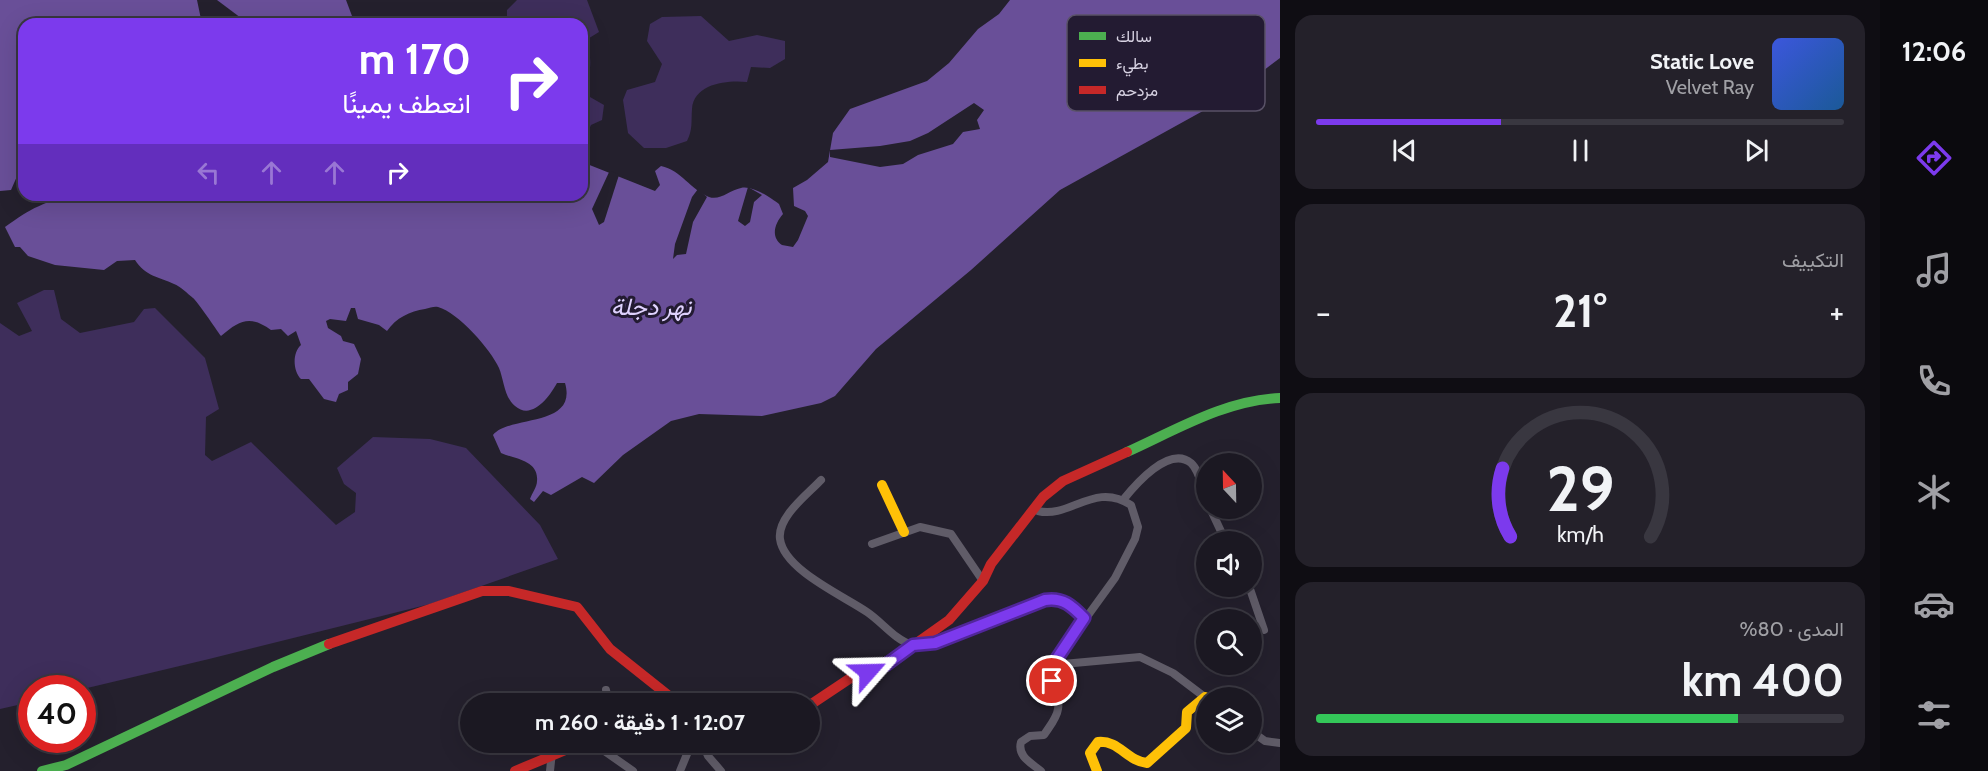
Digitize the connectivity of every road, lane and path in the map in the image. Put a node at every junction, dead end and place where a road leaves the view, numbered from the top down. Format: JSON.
{"nodes":[{"id":1,"x":1280,"y":398,"type":"edge"},
{"id":2,"x":1196,"y":469,"type":"edge"},
{"id":3,"x":821,"y":480,"type":"dead end"},
{"id":4,"x":882,"y":485,"type":"dead end"},
{"id":5,"x":1122,"y":500,"type":"junction"},
{"id":6,"x":1036,"y":506,"type":"junction"},
{"id":7,"x":904,"y":532,"type":"junction"},
{"id":8,"x":872,"y":544,"type":"dead end"},
{"id":9,"x":983,"y":581,"type":"junction"},
{"id":10,"x":1253,"y":597,"type":"edge"},
{"id":11,"x":1084,"y":618,"type":"junction"},
{"id":12,"x":1264,"y":630,"type":"dead end"},
{"id":13,"x":913,"y":645,"type":"junction"},
{"id":14,"x":1052,"y":666,"type":"junction"},
{"id":15,"x":606,"y":690,"type":"dead end"},
{"id":16,"x":1196,"y":690,"type":"edge"},
{"id":17,"x":607,"y":693,"type":"edge"},
{"id":18,"x":665,"y":693,"type":"edge"},
{"id":19,"x":820,"y":698,"type":"edge"},
{"id":20,"x":1196,"y":704,"type":"edge"},
{"id":21,"x":1262,"y":739,"type":"edge"},
{"id":22,"x":1280,"y":743,"type":"edge"},
{"id":23,"x":551,"y":753,"type":"edge"},
{"id":24,"x":561,"y":753,"type":"edge"},
{"id":25,"x":609,"y":753,"type":"edge"},
{"id":26,"x":687,"y":753,"type":"edge"},
{"id":27,"x":707,"y":753,"type":"edge"},
{"id":28,"x":551,"y":756,"type":"junction"},
{"id":29,"x":67,"y":768,"type":"edge"},
{"id":30,"x":42,"y":771,"type":"edge"},
{"id":31,"x":515,"y":771,"type":"edge"},
{"id":32,"x":550,"y":771,"type":"edge"},
{"id":33,"x":633,"y":771,"type":"edge"},
{"id":34,"x":680,"y":771,"type":"edge"},
{"id":35,"x":721,"y":771,"type":"edge"},
{"id":36,"x":1041,"y":771,"type":"edge"},
{"id":37,"x":1096,"y":771,"type":"edge"}],
"edges":[{"from":1,"to":6,"type":"street"},
{"from":2,"to":5,"type":"street"},
{"from":3,"to":13,"type":"street"},
{"from":4,"to":7,"type":"street"},
{"from":5,"to":6,"type":"street"},
{"from":5,"to":11,"type":"street"},
{"from":6,"to":9,"type":"street"},
{"from":7,"to":8,"type":"street"},
{"from":7,"to":9,"type":"street"},
{"from":9,"to":13,"type":"street"},
{"from":10,"to":12,"type":"street"},
{"from":11,"to":13,"type":"street"},
{"from":11,"to":14,"type":"street"},
{"from":13,"to":19,"type":"street"},
{"from":14,"to":16,"type":"street"},
{"from":14,"to":36,"type":"street"},
{"from":15,"to":17,"type":"street"},
{"from":18,"to":29,"type":"street"},
{"from":20,"to":37,"type":"street"},
{"from":21,"to":22,"type":"street"},
{"from":23,"to":28,"type":"street"},
{"from":24,"to":28,"type":"street"},
{"from":25,"to":33,"type":"street"},
{"from":26,"to":34,"type":"street"},
{"from":27,"to":35,"type":"street"},
{"from":28,"to":31,"type":"street"},
{"from":28,"to":32,"type":"street"},
{"from":29,"to":30,"type":"street"}]}
